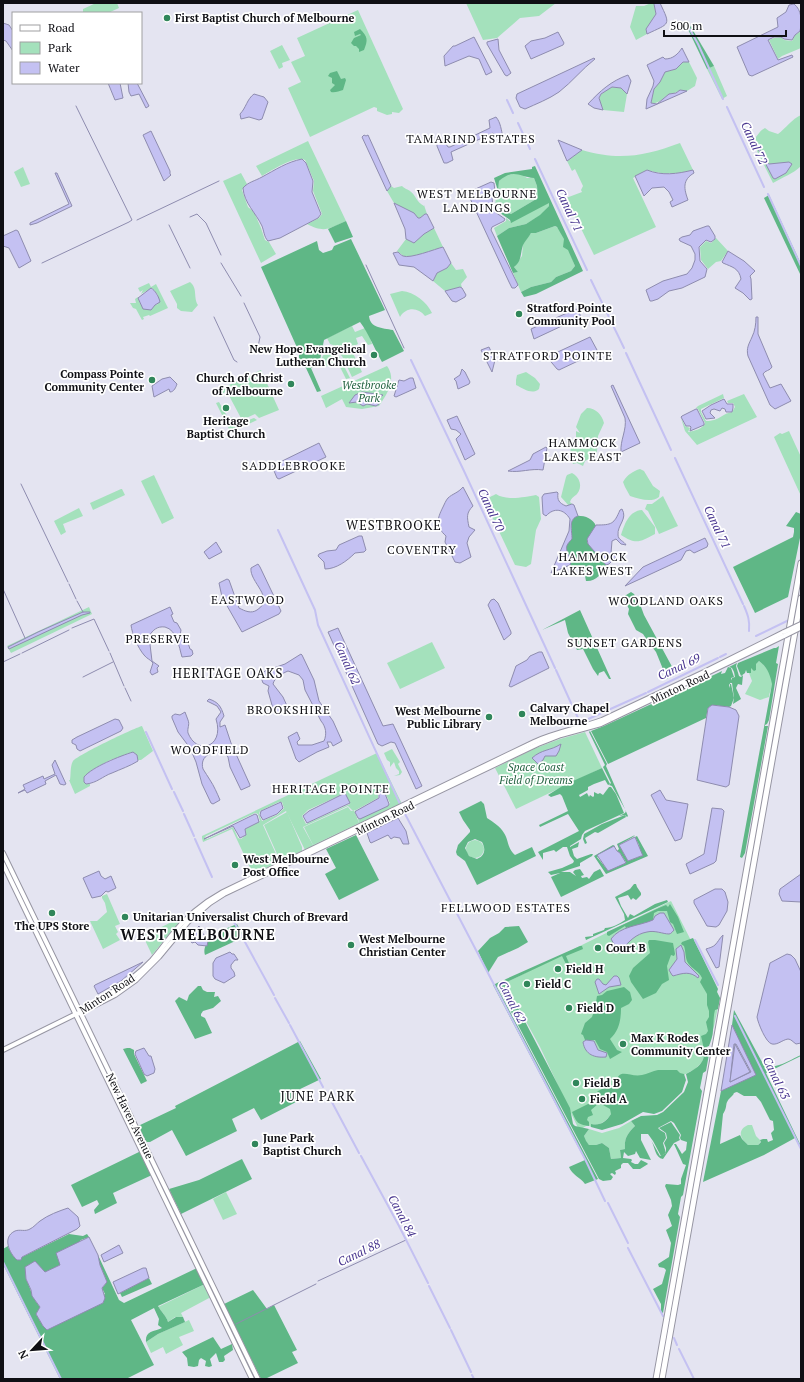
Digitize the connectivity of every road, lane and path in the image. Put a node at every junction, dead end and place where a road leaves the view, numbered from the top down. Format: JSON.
{"nodes":[{"id":1,"x":801,"y":564,"type":"edge"},
{"id":2,"x":801,"y":598,"type":"edge"},
{"id":3,"x":801,"y":626,"type":"edge"},
{"id":4,"x":3,"y":852,"type":"edge"},
{"id":5,"x":3,"y":864,"type":"edge"},
{"id":6,"x":28,"y":909,"type":"junction"},
{"id":7,"x":42,"y":940,"type":"junction"},
{"id":8,"x":78,"y":1012,"type":"junction"},
{"id":9,"x":3,"y":1050,"type":"edge"},
{"id":10,"x":96,"y":1051,"type":"junction"},
{"id":11,"x":102,"y":1068,"type":"junction"},
{"id":12,"x":108,"y":1070,"type":"junction"},
{"id":13,"x":105,"y":1074,"type":"junction"},
{"id":14,"x":112,"y":1077,"type":"junction"},
{"id":15,"x":122,"y":1105,"type":"junction"},
{"id":16,"x":141,"y":1150,"type":"junction"},
{"id":17,"x":148,"y":1154,"type":"junction"},
{"id":18,"x":174,"y":1217,"type":"junction"},
{"id":19,"x":180,"y":1229,"type":"junction"},
{"id":20,"x":185,"y":1230,"type":"junction"},
{"id":21,"x":189,"y":1238,"type":"junction"},
{"id":22,"x":192,"y":1255,"type":"junction"},
{"id":23,"x":200,"y":1260,"type":"junction"},
{"id":24,"x":203,"y":1278,"type":"junction"},
{"id":25,"x":210,"y":1282,"type":"junction"},
{"id":26,"x":236,"y":1340,"type":"junction"},
{"id":27,"x":252,"y":1379,"type":"edge"},
{"id":28,"x":258,"y":1379,"type":"edge"},
{"id":29,"x":656,"y":1379,"type":"edge"},
{"id":30,"x":662,"y":1379,"type":"edge"}],
"edges":[{"from":1,"to":29,"type":"highway"},
{"from":2,"to":30,"type":"highway"},
{"from":3,"to":8,"type":"main road","name":"Minton Road","bridge":true},
{"from":4,"to":6,"type":"main road","name":"New Haven Avenue"},
{"from":5,"to":6,"type":"main road"},
{"from":6,"to":7,"type":"main road","name":"New Haven Avenue"},
{"from":6,"to":7,"type":"main road","name":"New Haven Avenue"},
{"from":7,"to":8,"type":"main road","name":"New Haven Avenue"},
{"from":7,"to":8,"type":"main road","name":"New Haven Avenue"},
{"from":8,"to":9,"type":"main road","name":"Minton Road"},
{"from":8,"to":10,"type":"main road","name":"New Haven Avenue"},
{"from":8,"to":10,"type":"main road","name":"New Haven Avenue"},
{"from":10,"to":11,"type":"main road","name":"New Haven Avenue"},
{"from":10,"to":12,"type":"main road","name":"New Haven Avenue"},
{"from":11,"to":12,"type":"main road"},
{"from":11,"to":13,"type":"main road","name":"New Haven Avenue"},
{"from":12,"to":14,"type":"main road","name":"New Haven Avenue"},
{"from":13,"to":14,"type":"main road"},
{"from":13,"to":15,"type":"main road","name":"New Haven Avenue"},
{"from":14,"to":15,"type":"main road","name":"New Haven Avenue"},
{"from":15,"to":16,"type":"main road","name":"New Haven Avenue"},
{"from":15,"to":17,"type":"main road","name":"New Haven Avenue"},
{"from":16,"to":17,"type":"main road"},
{"from":16,"to":18,"type":"main road","name":"New Haven Avenue"},
{"from":17,"to":20,"type":"main road","name":"New Haven Avenue"},
{"from":18,"to":19,"type":"main road","name":"New Haven Avenue"},
{"from":18,"to":20,"type":"main road"},
{"from":19,"to":21,"type":"main road"},
{"from":19,"to":22,"type":"main road","name":"New Haven Avenue"},
{"from":20,"to":21,"type":"main road","name":"New Haven Avenue"},
{"from":21,"to":23,"type":"main road","name":"New Haven Avenue"},
{"from":22,"to":23,"type":"main road"},
{"from":22,"to":24,"type":"main road","name":"New Haven Avenue"},
{"from":23,"to":25,"type":"main road","name":"New Haven Avenue"},
{"from":24,"to":25,"type":"main road"},
{"from":24,"to":26,"type":"main road","name":"New Haven Avenue"},
{"from":25,"to":26,"type":"main road","name":"New Haven Avenue"},
{"from":26,"to":27,"type":"main road","name":"New Haven Avenue"},
{"from":26,"to":28,"type":"main road","name":"New Haven Avenue"}]}
